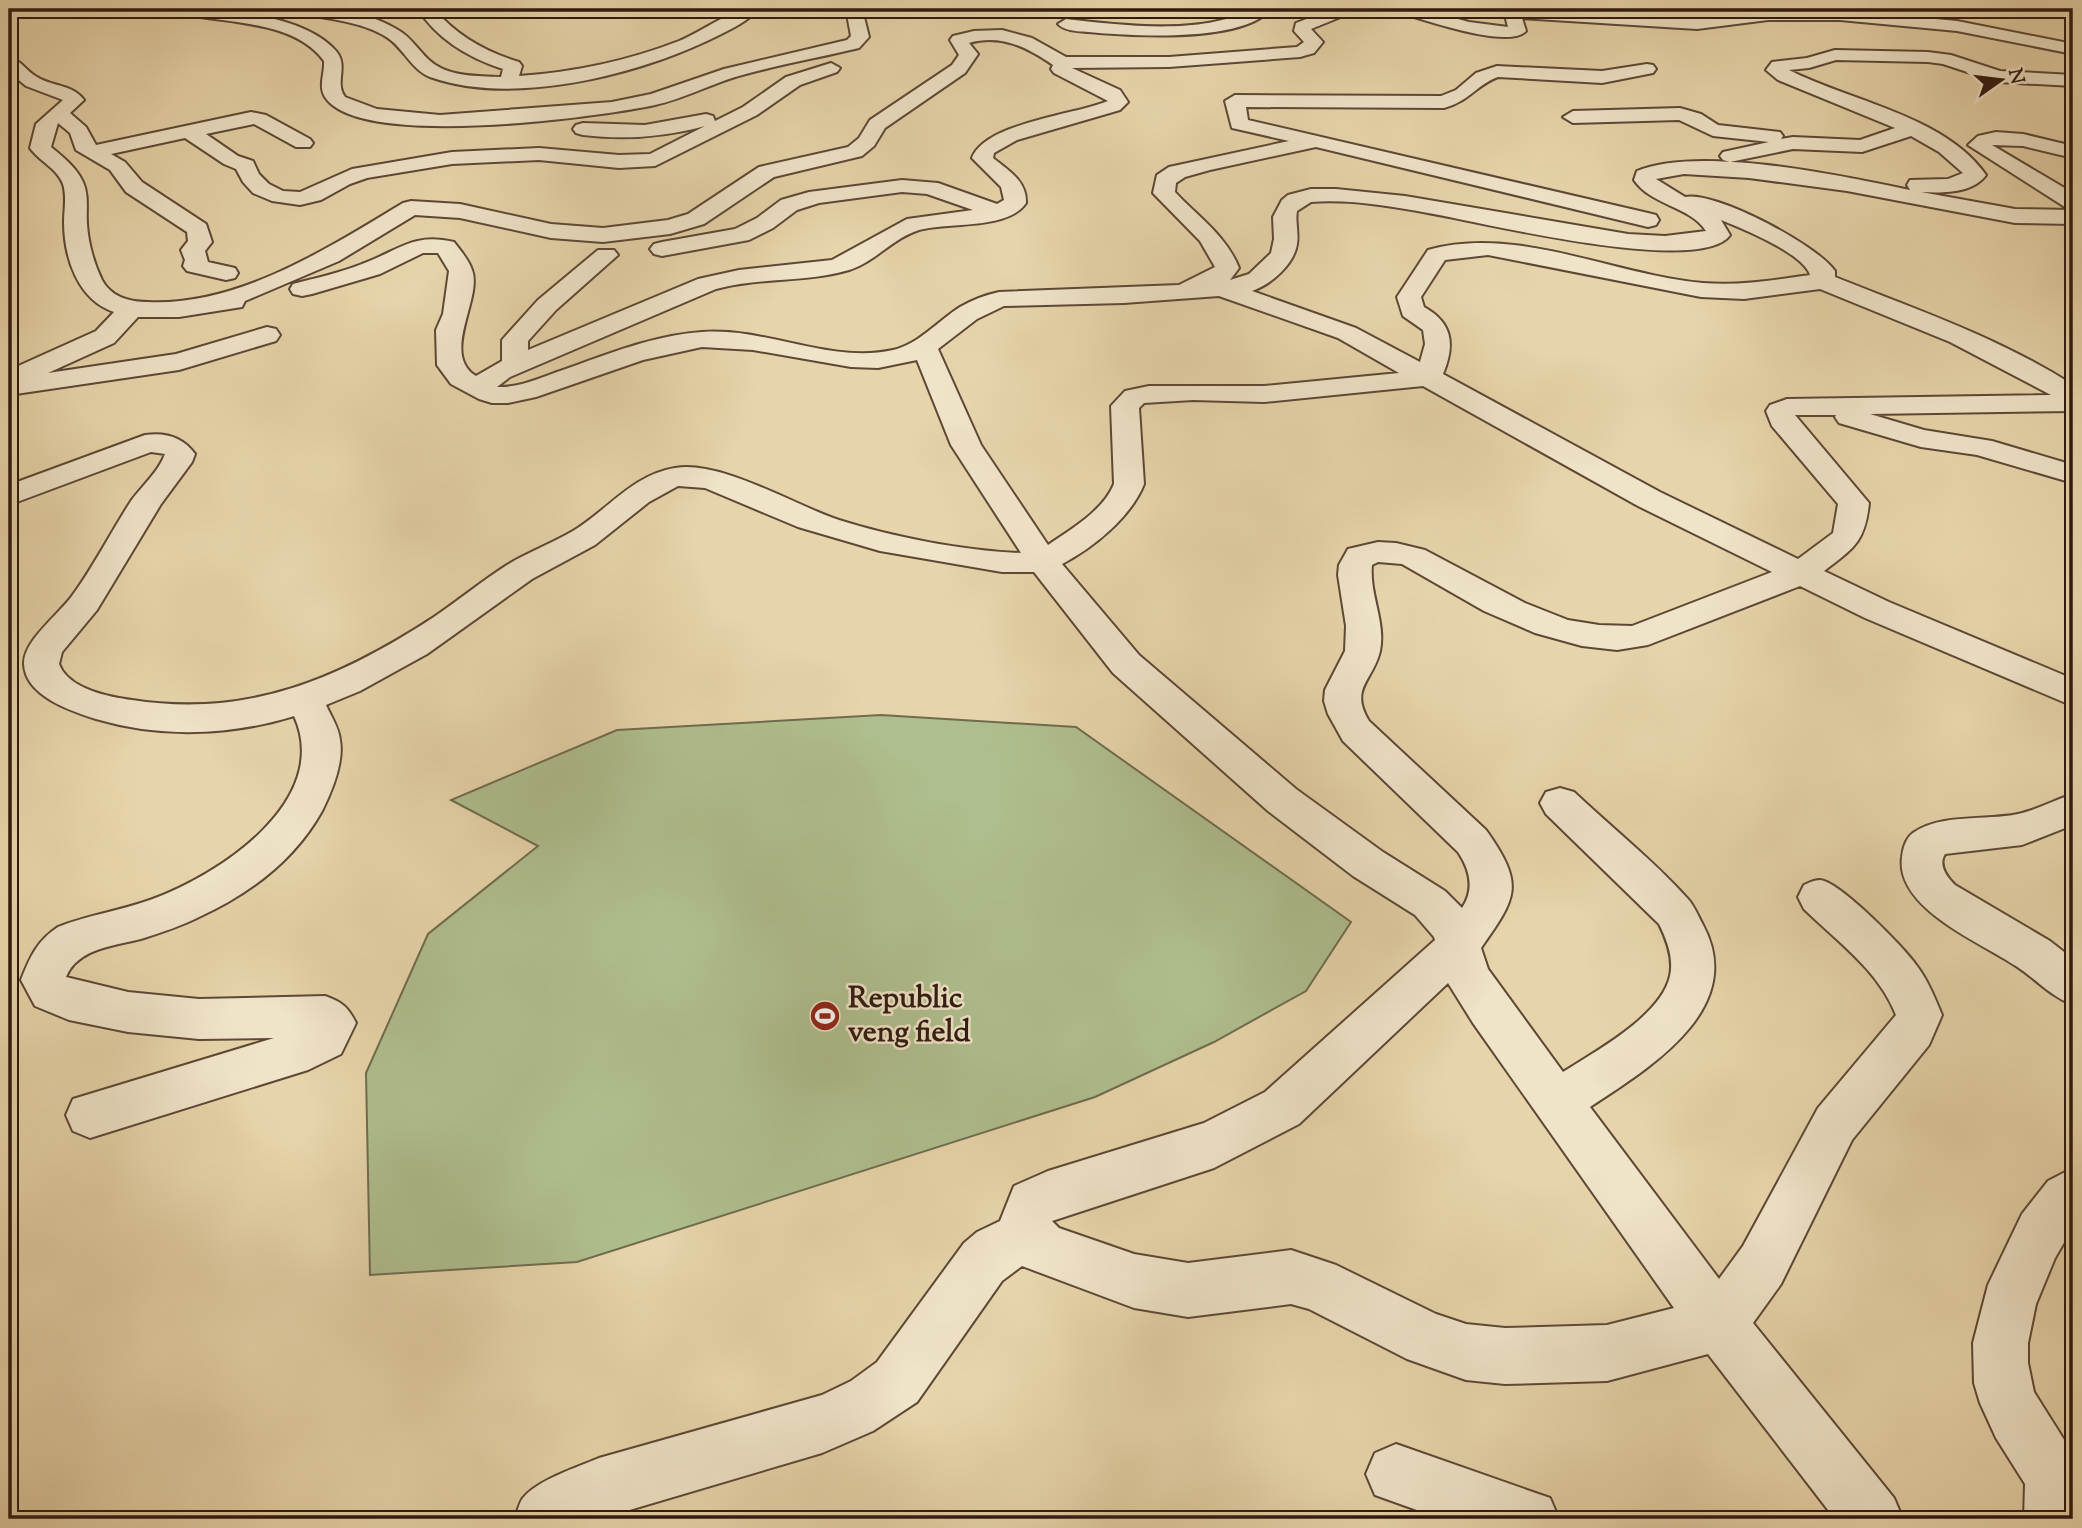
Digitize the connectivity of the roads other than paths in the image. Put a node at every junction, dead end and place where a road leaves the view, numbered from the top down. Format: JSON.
{"nodes":[{"id":1,"x":184,"y":9,"type":"edge"},
{"id":2,"x":302,"y":9,"type":"edge"},
{"id":3,"x":426,"y":9,"type":"edge"},
{"id":4,"x":750,"y":9,"type":"edge"},
{"id":5,"x":854,"y":9,"type":"edge"},
{"id":6,"x":1263,"y":9,"type":"edge"},
{"id":7,"x":1347,"y":9,"type":"edge"},
{"id":8,"x":1404,"y":9,"type":"edge"},
{"id":9,"x":1670,"y":9,"type":"edge"},
{"id":10,"x":1652,"y":22,"type":"junction"},
{"id":11,"x":1066,"y":24,"type":"dead end"},
{"id":12,"x":853,"y":44,"type":"junction"},
{"id":13,"x":2073,"y":49,"type":"edge"},
{"id":14,"x":9,"y":62,"type":"edge"},
{"id":15,"x":1063,"y":63,"type":"junction"},
{"id":16,"x":1647,"y":69,"type":"dead end"},
{"id":17,"x":2073,"y":80,"type":"edge"},
{"id":18,"x":509,"y":82,"type":"junction"},
{"id":19,"x":9,"y":91,"type":"edge"},
{"id":20,"x":59,"y":103,"type":"junction"},
{"id":21,"x":377,"y":116,"type":"junction"},
{"id":22,"x":737,"y":116,"type":"junction"},
{"id":23,"x":1573,"y":117,"type":"dead end"},
{"id":24,"x":473,"y":118,"type":"junction"},
{"id":25,"x":352,"y":125,"type":"dead end"},
{"id":26,"x":187,"y":130,"type":"junction"},
{"id":27,"x":1910,"y":130,"type":"junction"},
{"id":28,"x":328,"y":134,"type":"dead end"},
{"id":29,"x":1316,"y":141,"type":"junction"},
{"id":30,"x":303,"y":143,"type":"junction"},
{"id":31,"x":1809,"y":143,"type":"junction"},
{"id":32,"x":95,"y":151,"type":"junction"},
{"id":33,"x":2073,"y":152,"type":"edge"},
{"id":34,"x":246,"y":165,"type":"junction"},
{"id":35,"x":1677,"y":169,"type":"junction"},
{"id":36,"x":1821,"y":179,"type":"junction"},
{"id":37,"x":1656,"y":192,"type":"junction"},
{"id":38,"x":2073,"y":202,"type":"edge"},
{"id":39,"x":998,"y":211,"type":"junction"},
{"id":40,"x":2073,"y":217,"type":"edge"},
{"id":41,"x":551,"y":230,"type":"junction"},
{"id":42,"x":1679,"y":244,"type":"junction"},
{"id":43,"x":625,"y":254,"type":"junction"},
{"id":44,"x":226,"y":273,"type":"dead end"},
{"id":45,"x":1822,"y":281,"type":"junction"},
{"id":46,"x":1219,"y":288,"type":"junction"},
{"id":47,"x":1186,"y":290,"type":"junction"},
{"id":48,"x":209,"y":306,"type":"junction"},
{"id":49,"x":131,"y":309,"type":"junction"},
{"id":50,"x":267,"y":335,"type":"dead end"},
{"id":51,"x":925,"y":348,"type":"junction"},
{"id":52,"x":515,"y":365,"type":"junction"},
{"id":53,"x":1424,"y":377,"type":"junction"},
{"id":54,"x":9,"y":385,"type":"edge"},
{"id":55,"x":482,"y":389,"type":"junction"},
{"id":56,"x":2073,"y":397,"type":"edge"},
{"id":57,"x":2073,"y":403,"type":"edge"},
{"id":58,"x":1806,"y":405,"type":"junction"},
{"id":59,"x":2073,"y":474,"type":"edge"},
{"id":60,"x":9,"y":496,"type":"edge"},
{"id":61,"x":1042,"y":561,"type":"junction"},
{"id":62,"x":1801,"y":573,"type":"junction"},
{"id":63,"x":2073,"y":693,"type":"edge"},
{"id":64,"x":305,"y":699,"type":"junction"},
{"id":65,"x":1560,"y":803,"type":"dead end"},
{"id":66,"x":2073,"y":809,"type":"edge"},
{"id":67,"x":1819,"y":897,"type":"dead end"},
{"id":68,"x":1459,"y":945,"type":"junction"},
{"id":69,"x":2073,"y":985,"type":"edge"},
{"id":70,"x":1557,"y":1102,"type":"junction"},
{"id":71,"x":90,"y":1115,"type":"dead end"},
{"id":72,"x":2073,"y":1193,"type":"edge"},
{"id":73,"x":1028,"y":1234,"type":"junction"},
{"id":74,"x":1719,"y":1324,"type":"junction"},
{"id":75,"x":1396,"y":1474,"type":"dead end"},
{"id":76,"x":545,"y":1519,"type":"edge"},
{"id":77,"x":1529,"y":1519,"type":"edge"},
{"id":78,"x":1873,"y":1519,"type":"edge"},
{"id":79,"x":2054,"y":1519,"type":"edge"}],
"edges":[{"from":1,"to":21,"type":"street"},
{"from":2,"to":18,"type":"street"},
{"from":3,"to":18,"type":"street"},
{"from":4,"to":18,"type":"street"},
{"from":5,"to":12,"type":"street"},
{"from":6,"to":11,"type":"street"},
{"from":7,"to":15,"type":"street"},
{"from":8,"to":10,"type":"street"},
{"from":9,"to":10,"type":"street"},
{"from":10,"to":13,"type":"street"},
{"from":12,"to":22,"type":"street"},
{"from":12,"to":24,"type":"street"},
{"from":14,"to":20,"type":"street"},
{"from":15,"to":39,"type":"street"},
{"from":15,"to":41,"type":"street"},
{"from":16,"to":29,"type":"street"},
{"from":17,"to":27,"type":"street"},
{"from":19,"to":20,"type":"street"},
{"from":20,"to":32,"type":"street"},
{"from":20,"to":49,"type":"street"},
{"from":21,"to":24,"type":"street"},
{"from":21,"to":25,"type":"street"},
{"from":22,"to":24,"type":"street"},
{"from":22,"to":34,"type":"street"},
{"from":23,"to":31,"type":"street"},
{"from":26,"to":30,"type":"street"},
{"from":26,"to":32,"type":"street"},
{"from":26,"to":34,"type":"street"},
{"from":27,"to":31,"type":"street"},
{"from":27,"to":36,"type":"street"},
{"from":28,"to":30,"type":"street"},
{"from":29,"to":42,"type":"street"},
{"from":29,"to":47,"type":"street"},
{"from":30,"to":34,"type":"street"},
{"from":31,"to":35,"type":"street"},
{"from":32,"to":44,"type":"street"},
{"from":33,"to":38,"type":"street"},
{"from":35,"to":36,"type":"street"},
{"from":35,"to":37,"type":"street"},
{"from":36,"to":40,"type":"street"},
{"from":37,"to":42,"type":"street"},
{"from":37,"to":45,"type":"street"},
{"from":39,"to":43,"type":"street"},
{"from":39,"to":52,"type":"street"},
{"from":41,"to":43,"type":"street"},
{"from":41,"to":48,"type":"street"},
{"from":42,"to":46,"type":"street"},
{"from":43,"to":52,"type":"street"},
{"from":45,"to":53,"type":"street"},
{"from":45,"to":56,"type":"street"},
{"from":46,"to":47,"type":"street"},
{"from":46,"to":53,"type":"street"},
{"from":47,"to":51,"type":"street"},
{"from":48,"to":49,"type":"street"},
{"from":48,"to":55,"type":"street"},
{"from":49,"to":54,"type":"street"},
{"from":50,"to":54,"type":"street"},
{"from":51,"to":55,"type":"street"},
{"from":51,"to":61,"type":"street"},
{"from":52,"to":55,"type":"street"},
{"from":53,"to":61,"type":"street"},
{"from":53,"to":62,"type":"street"},
{"from":57,"to":58,"type":"street"},
{"from":58,"to":59,"type":"street"},
{"from":58,"to":62,"type":"street"},
{"from":60,"to":64,"type":"street"},
{"from":61,"to":64,"type":"street"},
{"from":61,"to":68,"type":"street"},
{"from":62,"to":63,"type":"street"},
{"from":62,"to":68,"type":"street"},
{"from":64,"to":71,"type":"street"},
{"from":65,"to":70,"type":"street"},
{"from":66,"to":69,"type":"street"},
{"from":67,"to":74,"type":"street"},
{"from":68,"to":70,"type":"street"},
{"from":68,"to":73,"type":"street"},
{"from":70,"to":74,"type":"street"},
{"from":72,"to":79,"type":"street"},
{"from":73,"to":74,"type":"street"},
{"from":73,"to":76,"type":"street"},
{"from":74,"to":78,"type":"street"},
{"from":75,"to":77,"type":"street"}]}
